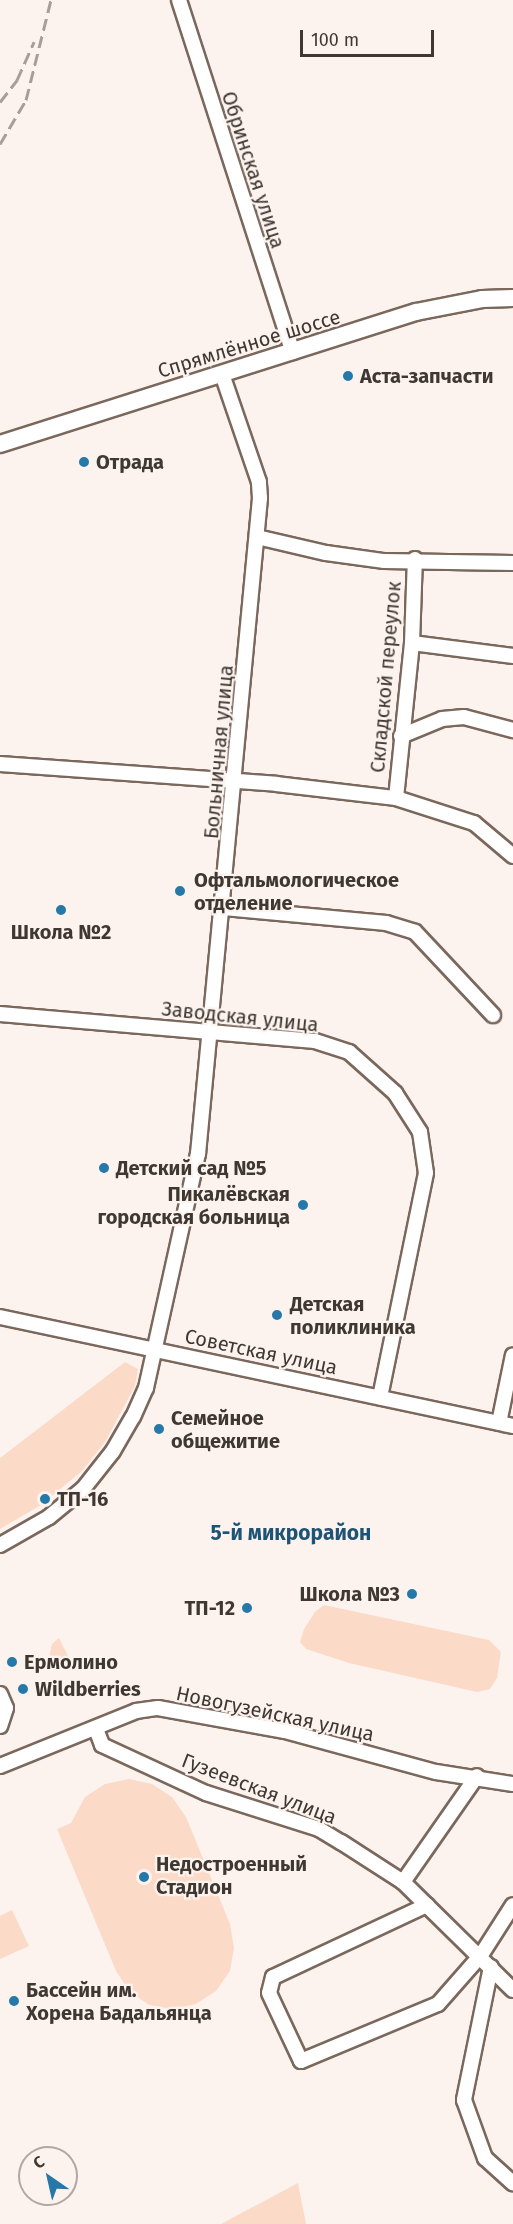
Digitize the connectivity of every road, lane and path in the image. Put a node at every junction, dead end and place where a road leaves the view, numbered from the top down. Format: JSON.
{"nodes":[{"id":1,"x":179,"y":0,"type":"edge"},
{"id":2,"x":513,"y":298,"type":"edge"},
{"id":3,"x":293,"y":352,"type":"junction"},
{"id":4,"x":222,"y":374,"type":"junction"},
{"id":5,"x":0,"y":444,"type":"edge"},
{"id":6,"x":257,"y":537,"type":"junction"},
{"id":7,"x":415,"y":559,"type":"junction"},
{"id":8,"x":513,"y":563,"type":"edge"},
{"id":9,"x":412,"y":643,"type":"junction"},
{"id":10,"x":513,"y":656,"type":"edge"},
{"id":11,"x":513,"y":730,"type":"edge"},
{"id":12,"x":401,"y":736,"type":"junction"},
{"id":13,"x":0,"y":764,"type":"edge"},
{"id":14,"x":236,"y":782,"type":"junction"},
{"id":15,"x":396,"y":798,"type":"junction"},
{"id":16,"x":513,"y":856,"type":"edge"},
{"id":17,"x":224,"y":908,"type":"junction"},
{"id":18,"x":0,"y":1014,"type":"edge"},
{"id":19,"x":493,"y":1015,"type":"dead end"},
{"id":20,"x":212,"y":1032,"type":"junction"},
{"id":21,"x":0,"y":1317,"type":"edge"},
{"id":22,"x":154,"y":1349,"type":"junction"},
{"id":23,"x":513,"y":1355,"type":"edge"},
{"id":24,"x":380,"y":1397,"type":"junction"},
{"id":25,"x":499,"y":1423,"type":"junction"},
{"id":26,"x":513,"y":1426,"type":"edge"},
{"id":27,"x":0,"y":1545,"type":"edge"},
{"id":28,"x":0,"y":1694,"type":"edge"},
{"id":29,"x":0,"y":1726,"type":"edge"},
{"id":30,"x":96,"y":1729,"type":"junction"},
{"id":31,"x":0,"y":1766,"type":"edge"},
{"id":32,"x":477,"y":1776,"type":"junction"},
{"id":33,"x":513,"y":1784,"type":"edge"},
{"id":34,"x":403,"y":1882,"type":"junction"},
{"id":35,"x":427,"y":1905,"type":"junction"},
{"id":36,"x":513,"y":1905,"type":"edge"},
{"id":37,"x":481,"y":1955,"type":"junction"},
{"id":38,"x":491,"y":1967,"type":"junction"},
{"id":39,"x":513,"y":1990,"type":"edge"},
{"id":40,"x":513,"y":2183,"type":"edge"}],
"edges":[{"from":1,"to":3,"type":"street","name":"Обринская улица"},
{"from":2,"to":3,"type":"main road","name":"Спрямлённое шоссе"},
{"from":3,"to":4,"type":"main road","name":"Спрямлённое шоссе"},
{"from":4,"to":5,"type":"main road","name":"Спрямлённое шоссе"},
{"from":4,"to":6,"type":"street","name":"Больничная улица"},
{"from":6,"to":7,"type":"street"},
{"from":6,"to":14,"type":"street","name":"Больничная улица"},
{"from":7,"to":8,"type":"street"},
{"from":7,"to":9,"type":"street","name":"Складской переулок"},
{"from":9,"to":10,"type":"street"},
{"from":9,"to":12,"type":"street","name":"Складской переулок"},
{"from":11,"to":12,"type":"street"},
{"from":12,"to":15,"type":"street","name":"Складской переулок"},
{"from":13,"to":14,"type":"street"},
{"from":14,"to":15,"type":"street"},
{"from":14,"to":17,"type":"street","name":"Больничная улица"},
{"from":15,"to":16,"type":"street"},
{"from":17,"to":19,"type":"street"},
{"from":17,"to":20,"type":"street","name":"Больничная улица"},
{"from":18,"to":20,"type":"street","name":"Заводская улица"},
{"from":20,"to":22,"type":"street","name":"Больничная улица"},
{"from":20,"to":24,"type":"street","name":"Заводская улица"},
{"from":21,"to":22,"type":"street","name":"Советская улица"},
{"from":22,"to":24,"type":"street","name":"Советская улица"},
{"from":22,"to":27,"type":"street","name":"Больничная улица"},
{"from":23,"to":25,"type":"street"},
{"from":24,"to":25,"type":"street","name":"Советская улица"},
{"from":25,"to":26,"type":"street","name":"Советская улица"},
{"from":28,"to":29,"type":"street"},
{"from":30,"to":31,"type":"street","name":"Новогузейская улица"},
{"from":30,"to":32,"type":"street","name":"Новогузейская улица"},
{"from":30,"to":34,"type":"street","name":"Гузеевская улица"},
{"from":32,"to":33,"type":"street","name":"Новогузейская улица"},
{"from":32,"to":34,"type":"street"},
{"from":34,"to":35,"type":"street","name":"Гузеевская улица"},
{"from":35,"to":37,"type":"street","name":"Гузеевская улица"},
{"from":35,"to":37,"type":"street"},
{"from":36,"to":37,"type":"street"},
{"from":37,"to":38,"type":"street","name":"Гузеевская улица"},
{"from":38,"to":39,"type":"street","name":"Гузеевская улица"},
{"from":38,"to":40,"type":"street"}]}
